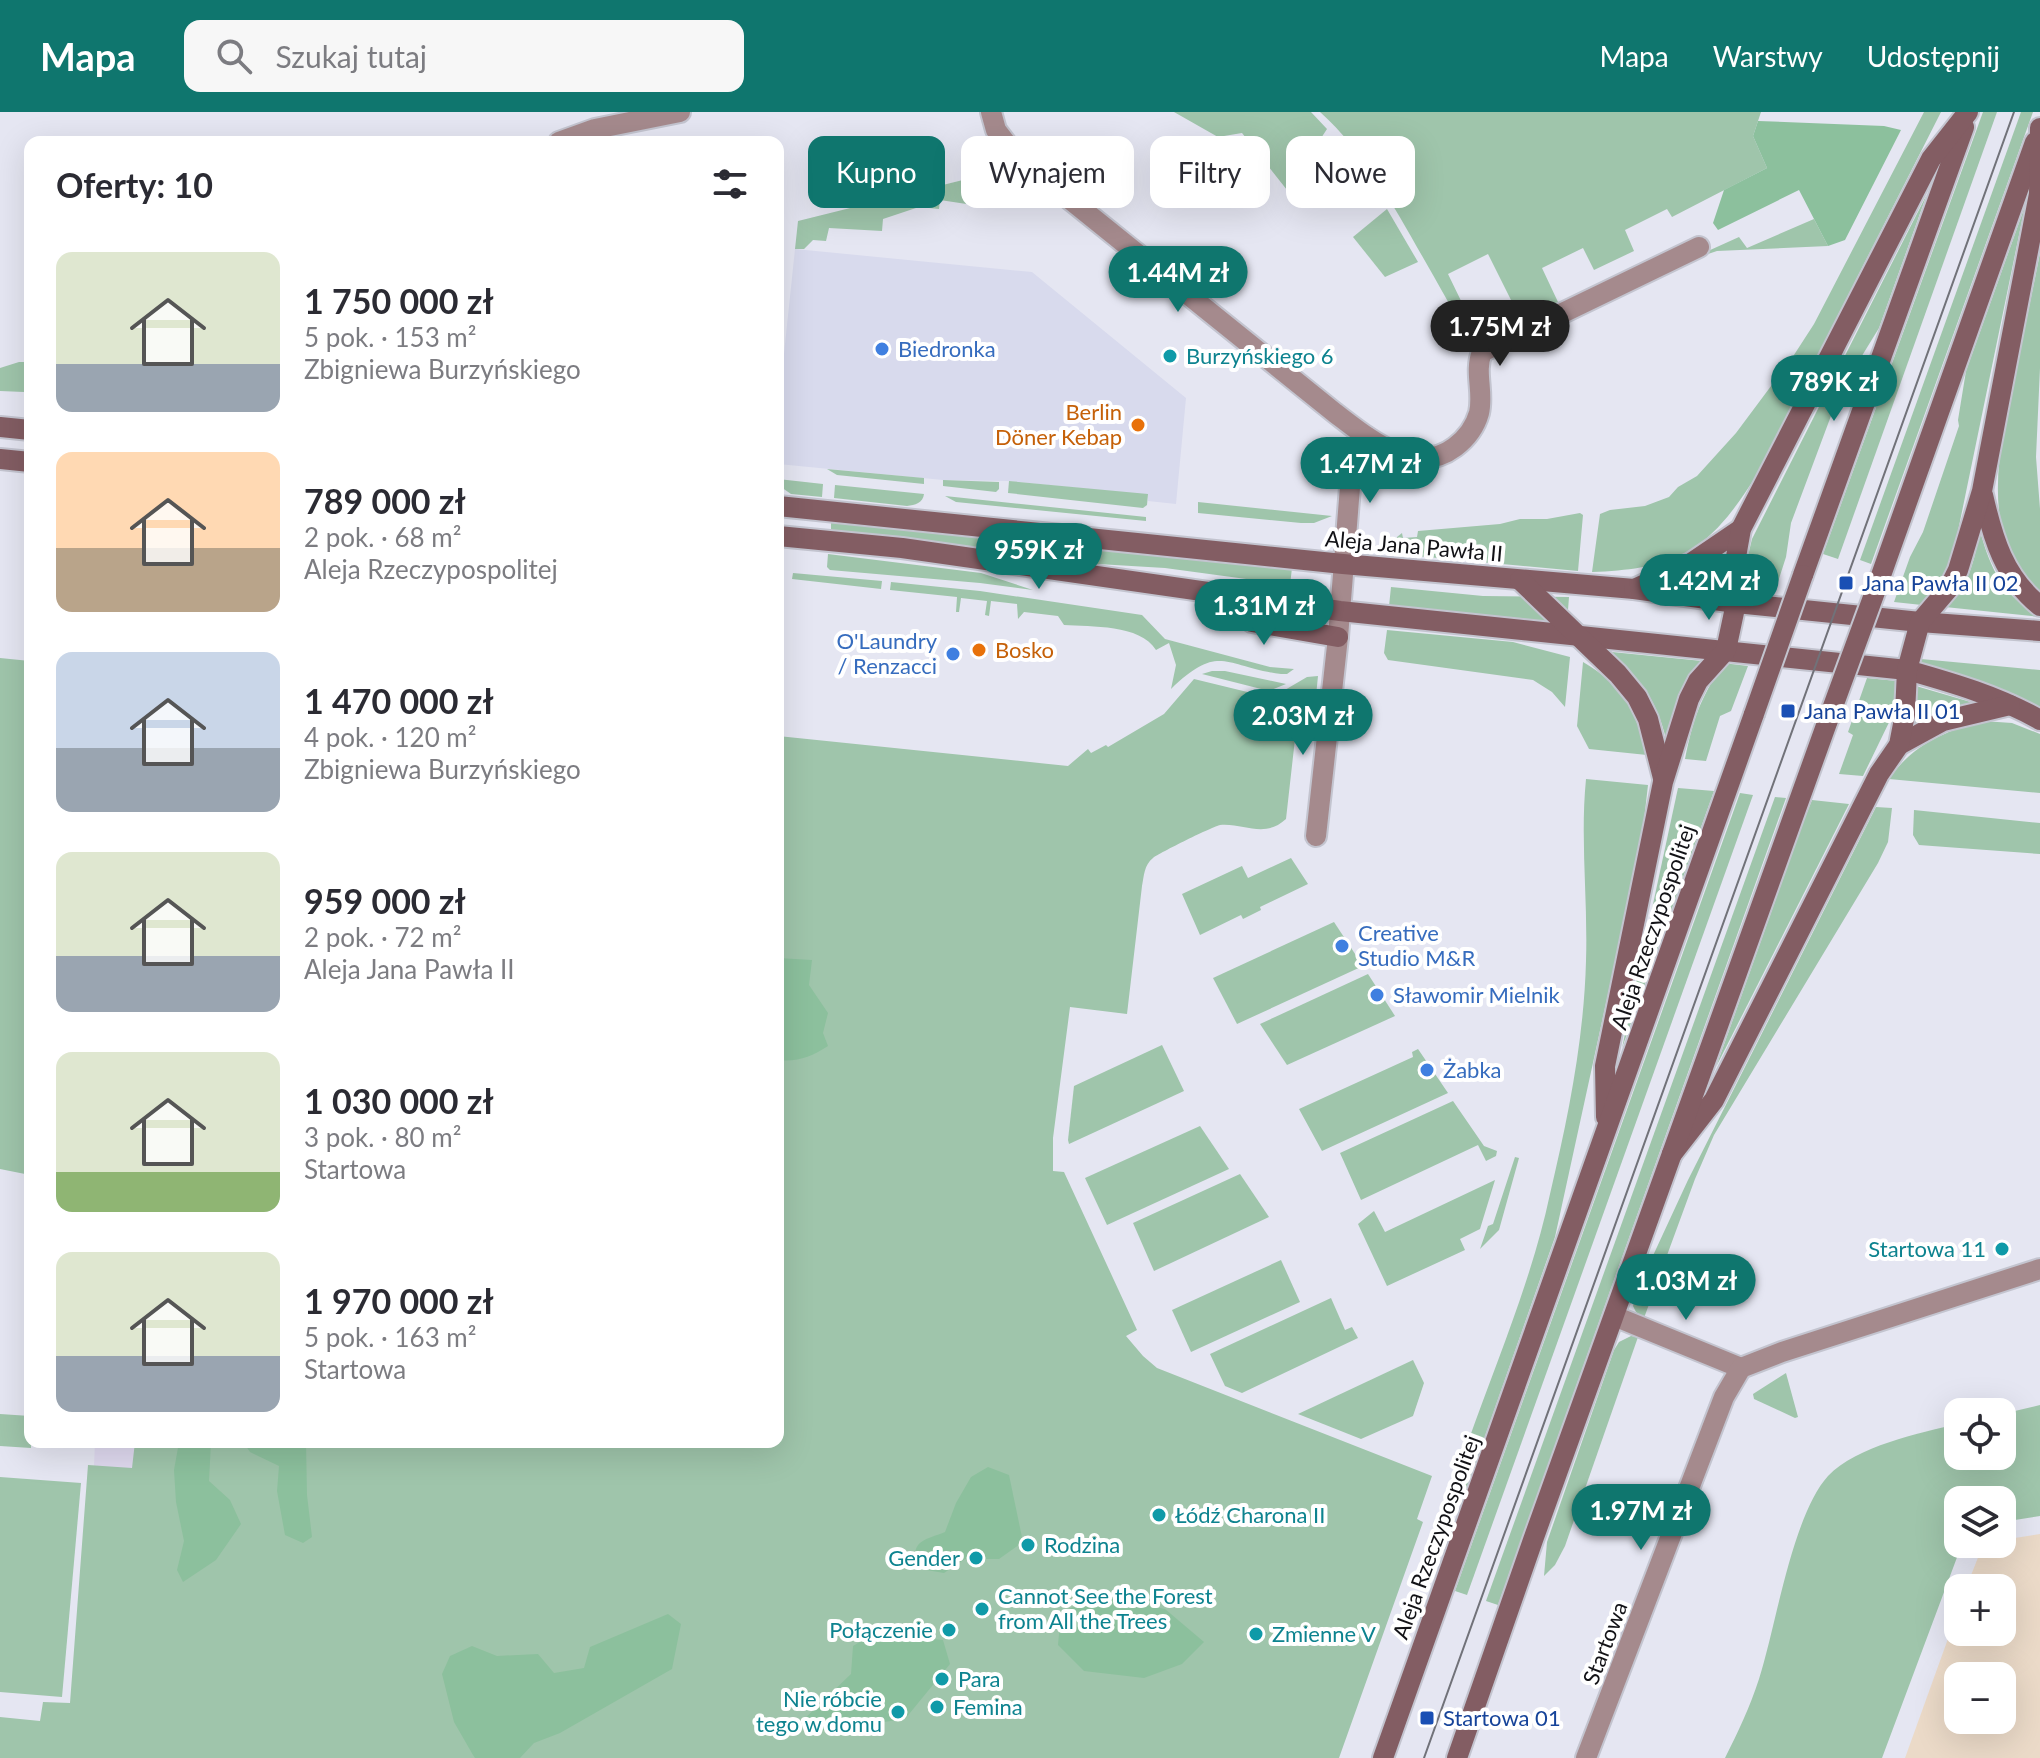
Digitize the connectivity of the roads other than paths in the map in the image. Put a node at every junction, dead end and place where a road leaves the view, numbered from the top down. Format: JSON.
{"nodes":[{"id":1,"x":680,"y":112,"type":"edge"},
{"id":2,"x":991,"y":112,"type":"edge"},
{"id":3,"x":1969,"y":112,"type":"edge"},
{"id":4,"x":2040,"y":128,"type":"edge"},
{"id":5,"x":576,"y":136,"type":"edge"},
{"id":6,"x":1699,"y":247,"type":"dead end"},
{"id":7,"x":0,"y":427,"type":"edge"},
{"id":8,"x":24,"y":429,"type":"edge"},
{"id":9,"x":1367,"y":437,"type":"junction"},
{"id":10,"x":0,"y":459,"type":"edge"},
{"id":11,"x":24,"y":461,"type":"edge"},
{"id":12,"x":1982,"y":491,"type":"junction"},
{"id":13,"x":784,"y":507,"type":"edge"},
{"id":14,"x":1741,"y":529,"type":"junction"},
{"id":15,"x":784,"y":537,"type":"edge"},
{"id":16,"x":1343,"y":564,"type":"junction"},
{"id":17,"x":1520,"y":580,"type":"junction"},
{"id":18,"x":1634,"y":589,"type":"junction"},
{"id":19,"x":1215,"y":595,"type":"junction"},
{"id":20,"x":1736,"y":603,"type":"junction"},
{"id":21,"x":2040,"y":606,"type":"edge"},
{"id":22,"x":1340,"y":611,"type":"junction"},
{"id":23,"x":1920,"y":622,"type":"junction"},
{"id":24,"x":2040,"y":631,"type":"edge"},
{"id":25,"x":1576,"y":635,"type":"junction"},
{"id":26,"x":1338,"y":637,"type":"junction"},
{"id":27,"x":1726,"y":650,"type":"junction"},
{"id":28,"x":1907,"y":670,"type":"junction"},
{"id":29,"x":2012,"y":704,"type":"junction"},
{"id":30,"x":2040,"y":720,"type":"edge"},
{"id":31,"x":1899,"y":745,"type":"junction"},
{"id":32,"x":1663,"y":782,"type":"junction"},
{"id":33,"x":1316,"y":836,"type":"dead end"},
{"id":34,"x":1606,"y":1133,"type":"junction"},
{"id":35,"x":1672,"y":1154,"type":"junction"},
{"id":36,"x":2040,"y":1269,"type":"edge"},
{"id":37,"x":1614,"y":1316,"type":"junction"},
{"id":38,"x":1741,"y":1368,"type":"junction"},
{"id":39,"x":1383,"y":1758,"type":"edge"},
{"id":40,"x":1457,"y":1758,"type":"edge"},
{"id":41,"x":1586,"y":1758,"type":"edge"}],
"edges":[{"from":1,"to":5,"type":"street"},
{"from":2,"to":9,"type":"street"},
{"from":3,"to":14,"type":"main road"},
{"from":3,"to":34,"type":"main road","name":"Aleja Rzeczypospolitej","bridge":true},
{"from":4,"to":12,"type":"main road"},
{"from":4,"to":35,"type":"main road","bridge":true},
{"from":6,"to":9,"type":"street"},
{"from":7,"to":8,"type":"main road"},
{"from":9,"to":16,"type":"street"},
{"from":10,"to":11,"type":"main road"},
{"from":12,"to":21,"type":"main road"},
{"from":12,"to":23,"type":"main road"},
{"from":13,"to":16,"type":"main road","name":"Aleja Jana Pawła II"},
{"from":14,"to":18,"type":"main road"},
{"from":14,"to":20,"type":"main road"},
{"from":15,"to":19,"type":"main road"},
{"from":16,"to":17,"type":"main road","name":"Aleja Jana Pawła II"},
{"from":16,"to":22,"type":"street"},
{"from":17,"to":18,"type":"main road","name":"Aleja Jana Pawła II"},
{"from":17,"to":25,"type":"main road","name":"Aleja Jana Pawła II"},
{"from":18,"to":20,"type":"main road","name":"Aleja Jana Pawła II"},
{"from":19,"to":22,"type":"main road"},
{"from":19,"to":26,"type":"main road"},
{"from":20,"to":23,"type":"main road","name":"Aleja Jana Pawła II"},
{"from":20,"to":27,"type":"main road"},
{"from":22,"to":25,"type":"main road"},
{"from":22,"to":26,"type":"street"},
{"from":23,"to":24,"type":"main road","name":"Aleja Jana Pawła II"},
{"from":23,"to":28,"type":"main road"},
{"from":25,"to":27,"type":"main road"},
{"from":25,"to":32,"type":"main road","name":"Aleja Jana Pawła II"},
{"from":26,"to":33,"type":"street"},
{"from":27,"to":28,"type":"main road"},
{"from":27,"to":32,"type":"main road"},
{"from":28,"to":29,"type":"main road"},
{"from":28,"to":31,"type":"main road"},
{"from":29,"to":30,"type":"main road"},
{"from":29,"to":31,"type":"main road"},
{"from":31,"to":35,"type":"main road"},
{"from":32,"to":34,"type":"main road"},
{"from":34,"to":39,"type":"main road","name":"Aleja Rzeczypospolitej"},
{"from":35,"to":37,"type":"main road"},
{"from":36,"to":38,"type":"street"},
{"from":37,"to":38,"type":"street"},
{"from":37,"to":40,"type":"main road"},
{"from":38,"to":41,"type":"street","name":"Startowa"}]}
